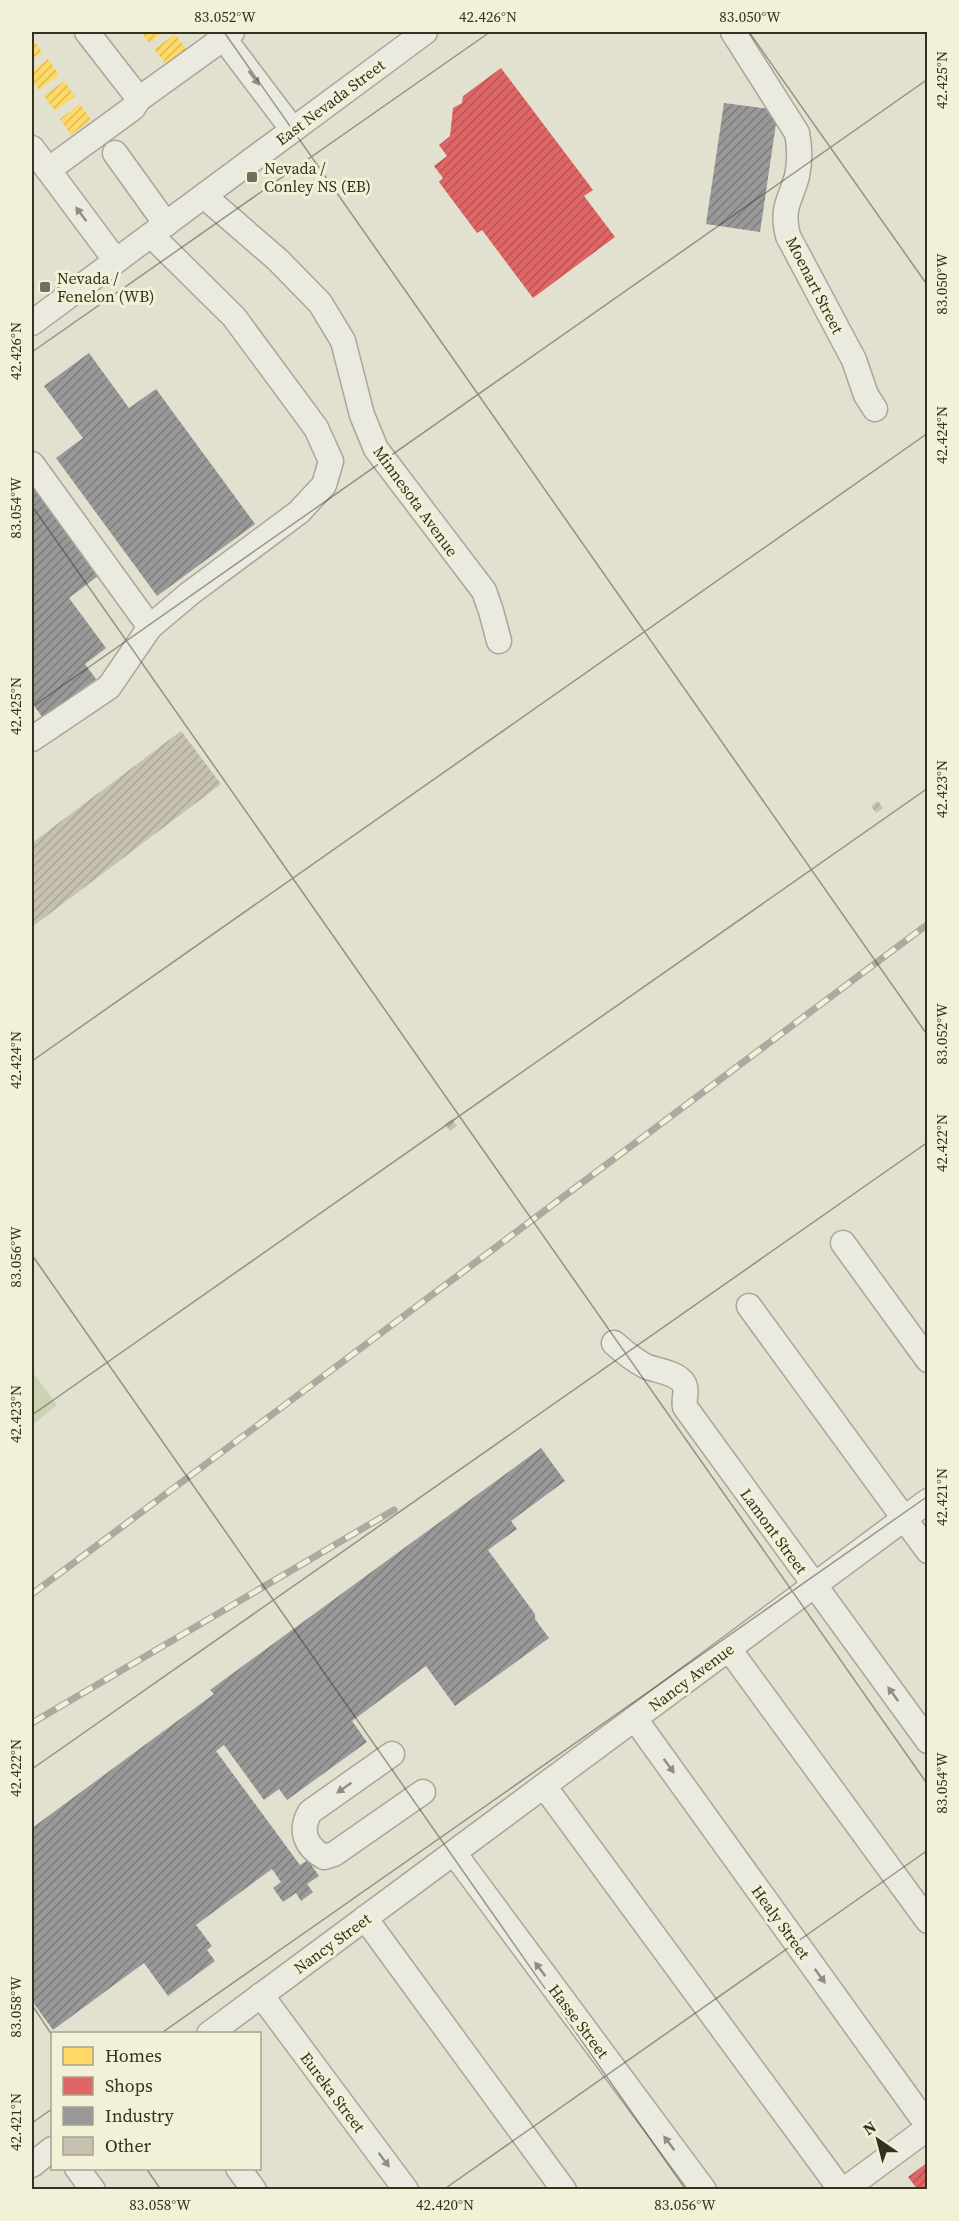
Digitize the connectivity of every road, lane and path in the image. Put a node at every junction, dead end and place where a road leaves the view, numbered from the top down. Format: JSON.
{"nodes":[{"id":1,"x":87,"y":32,"type":"edge"},
{"id":2,"x":425,"y":32,"type":"edge"},
{"id":3,"x":733,"y":32,"type":"edge"},
{"id":4,"x":225,"y":34,"type":"edge"},
{"id":5,"x":139,"y":99,"type":"junction"},
{"id":6,"x":293,"y":130,"type":"junction"},
{"id":7,"x":32,"y":148,"type":"edge"},
{"id":8,"x":115,"y":153,"type":"dead end"},
{"id":9,"x":48,"y":170,"type":"junction"},
{"id":10,"x":204,"y":196,"type":"junction"},
{"id":11,"x":159,"y":229,"type":"junction"},
{"id":12,"x":116,"y":261,"type":"junction"},
{"id":13,"x":32,"y":323,"type":"edge"},
{"id":14,"x":875,"y":409,"type":"dead end"},
{"id":15,"x":32,"y":464,"type":"edge"},
{"id":16,"x":150,"y":627,"type":"junction"},
{"id":17,"x":499,"y":641,"type":"dead end"},
{"id":18,"x":32,"y":739,"type":"edge"},
{"id":19,"x":843,"y":1243,"type":"dead end"},
{"id":20,"x":749,"y":1306,"type":"dead end"},
{"id":21,"x":614,"y":1343,"type":"dead end"},
{"id":22,"x":927,"y":1360,"type":"edge"},
{"id":23,"x":927,"y":1501,"type":"edge"},
{"id":24,"x":904,"y":1519,"type":"junction"},
{"id":25,"x":927,"y":1551,"type":"edge"},
{"id":26,"x":814,"y":1586,"type":"junction"},
{"id":27,"x":729,"y":1649,"type":"junction"},
{"id":28,"x":635,"y":1719,"type":"junction"},
{"id":29,"x":927,"y":1741,"type":"edge"},
{"id":30,"x":392,"y":1754,"type":"dead end"},
{"id":31,"x":544,"y":1786,"type":"junction"},
{"id":32,"x":423,"y":1792,"type":"dead end"},
{"id":33,"x":454,"y":1853,"type":"junction"},
{"id":34,"x":365,"y":1918,"type":"junction"},
{"id":35,"x":927,"y":1921,"type":"edge"},
{"id":36,"x":261,"y":1995,"type":"junction"},
{"id":37,"x":212,"y":2032,"type":"edge"},
{"id":38,"x":927,"y":2127,"type":"edge"},
{"id":39,"x":51,"y":2150,"type":"edge"},
{"id":40,"x":32,"y":2164,"type":"edge"},
{"id":41,"x":78,"y":2170,"type":"edge"},
{"id":42,"x":239,"y":2170,"type":"edge"},
{"id":43,"x":93,"y":2190,"type":"edge"},
{"id":44,"x":254,"y":2190,"type":"edge"},
{"id":45,"x":406,"y":2190,"type":"edge"},
{"id":46,"x":564,"y":2190,"type":"edge"},
{"id":47,"x":704,"y":2190,"type":"edge"},
{"id":48,"x":843,"y":2190,"type":"edge"}],
"edges":[{"from":1,"to":5,"type":"street"},
{"from":2,"to":6,"type":"street","name":"East Nevada Street"},
{"from":3,"to":14,"type":"street","name":"Moenart Street"},
{"from":4,"to":5,"type":"street"},
{"from":4,"to":6,"type":"street","one_way":true},
{"from":5,"to":9,"type":"street"},
{"from":6,"to":10,"type":"street","name":"East Nevada Street"},
{"from":7,"to":9,"type":"street"},
{"from":8,"to":11,"type":"street"},
{"from":12,"to":9,"type":"street","one_way":true},
{"from":10,"to":11,"type":"street","name":"East Nevada Street"},
{"from":10,"to":17,"type":"street","name":"Minnesota Avenue"},
{"from":11,"to":12,"type":"street","name":"East Nevada Street"},
{"from":11,"to":16,"type":"street"},
{"from":12,"to":13,"type":"street","name":"East Nevada Street"},
{"from":15,"to":16,"type":"street"},
{"from":16,"to":18,"type":"street"},
{"from":19,"to":22,"type":"street"},
{"from":20,"to":24,"type":"street"},
{"from":21,"to":26,"type":"street","name":"Lamont Street"},
{"from":23,"to":24,"type":"street","name":"Nancy Avenue"},
{"from":24,"to":25,"type":"street"},
{"from":24,"to":26,"type":"street","name":"Nancy Avenue"},
{"from":26,"to":27,"type":"street","name":"Nancy Avenue"},
{"from":29,"to":26,"type":"street","name":"Lamont Street","one_way":true},
{"from":27,"to":28,"type":"street","name":"Nancy Avenue"},
{"from":27,"to":35,"type":"street"},
{"from":28,"to":31,"type":"street","name":"Nancy Avenue"},
{"from":28,"to":38,"type":"street","name":"Healy Street","one_way":true},
{"from":30,"to":32,"type":"street","one_way":true},
{"from":31,"to":33,"type":"street","name":"Nancy Avenue"},
{"from":31,"to":48,"type":"street"},
{"from":33,"to":34,"type":"street","name":"Nancy Street"},
{"from":47,"to":33,"type":"street","name":"Hasse Street","one_way":true},
{"from":34,"to":36,"type":"street","name":"Nancy Street"},
{"from":34,"to":46,"type":"street"},
{"from":36,"to":37,"type":"street","name":"Nancy Street"},
{"from":36,"to":45,"type":"street","name":"Eureka Street","one_way":true},
{"from":38,"to":48,"type":"street"},
{"from":39,"to":40,"type":"street"},
{"from":41,"to":43,"type":"street"},
{"from":42,"to":44,"type":"street"}]}
